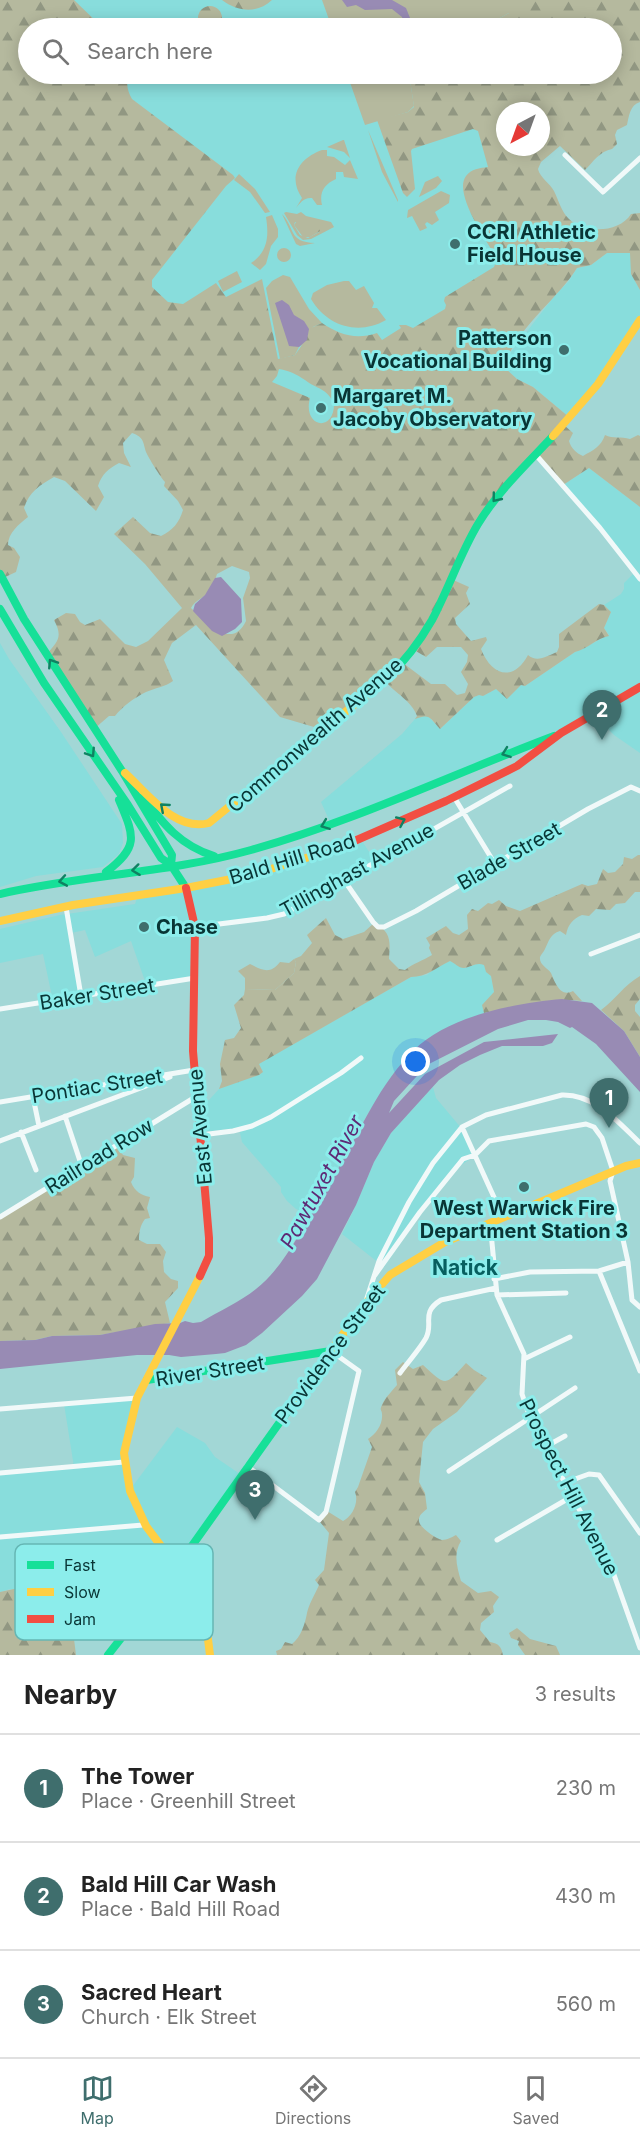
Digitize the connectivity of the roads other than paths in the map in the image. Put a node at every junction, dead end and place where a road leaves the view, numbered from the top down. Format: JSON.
{"nodes":[{"id":1,"x":565,"y":154,"type":"dead end"},
{"id":2,"x":640,"y":158,"type":"edge"},
{"id":3,"x":640,"y":320,"type":"edge"},
{"id":4,"x":536,"y":455,"type":"junction"},
{"id":5,"x":0,"y":574,"type":"edge"},
{"id":6,"x":640,"y":579,"type":"edge"},
{"id":7,"x":0,"y":609,"type":"edge"},
{"id":8,"x":640,"y":687,"type":"edge"},
{"id":9,"x":561,"y":733,"type":"junction"},
{"id":10,"x":122,"y":771,"type":"junction"},
{"id":11,"x":113,"y":785,"type":"junction"},
{"id":12,"x":510,"y":786,"type":"dead end"},
{"id":13,"x":640,"y":791,"type":"edge"},
{"id":14,"x":454,"y":797,"type":"junction"},
{"id":15,"x":462,"y":811,"type":"junction"},
{"id":16,"x":220,"y":857,"type":"junction"},
{"id":17,"x":495,"y":864,"type":"junction"},
{"id":18,"x":171,"y":865,"type":"junction"},
{"id":19,"x":104,"y":874,"type":"junction"},
{"id":20,"x":344,"y":880,"type":"junction"},
{"id":21,"x":186,"y":888,"type":"junction"},
{"id":22,"x":0,"y":894,"type":"edge"},
{"id":23,"x":66,"y":907,"type":"junction"},
{"id":24,"x":0,"y":921,"type":"edge"},
{"id":25,"x":195,"y":927,"type":"junction"},
{"id":26,"x":640,"y":935,"type":"edge"},
{"id":27,"x":591,"y":954,"type":"dead end"},
{"id":28,"x":195,"y":978,"type":"junction"},
{"id":29,"x":81,"y":996,"type":"junction"},
{"id":30,"x":0,"y":1009,"type":"edge"},
{"id":31,"x":360,"y":1058,"type":"dead end"},
{"id":32,"x":194,"y":1070,"type":"junction"},
{"id":33,"x":182,"y":1073,"type":"junction"},
{"id":34,"x":197,"y":1096,"type":"junction"},
{"id":35,"x":33,"y":1097,"type":"junction"},
{"id":36,"x":0,"y":1102,"type":"edge"},
{"id":37,"x":65,"y":1116,"type":"junction"},
{"id":38,"x":39,"y":1126,"type":"junction"},
{"id":39,"x":462,"y":1127,"type":"junction"},
{"id":40,"x":21,"y":1132,"type":"junction"},
{"id":41,"x":201,"y":1135,"type":"junction"},
{"id":42,"x":0,"y":1141,"type":"edge"},
{"id":43,"x":640,"y":1143,"type":"edge"},
{"id":44,"x":474,"y":1155,"type":"junction"},
{"id":45,"x":640,"y":1163,"type":"edge"},
{"id":46,"x":82,"y":1167,"type":"junction"},
{"id":47,"x":36,"y":1170,"type":"dead end"},
{"id":48,"x":614,"y":1171,"type":"junction"},
{"id":49,"x":0,"y":1216,"type":"edge"},
{"id":50,"x":503,"y":1217,"type":"junction"},
{"id":51,"x":490,"y":1222,"type":"junction"},
{"id":52,"x":628,"y":1262,"type":"junction"},
{"id":53,"x":598,"y":1271,"type":"junction"},
{"id":54,"x":375,"y":1275,"type":"junction"},
{"id":55,"x":494,"y":1280,"type":"junction"},
{"id":56,"x":495,"y":1288,"type":"junction"},
{"id":57,"x":566,"y":1293,"type":"dead end"},
{"id":58,"x":497,"y":1295,"type":"junction"},
{"id":59,"x":365,"y":1304,"type":"junction"},
{"id":60,"x":640,"y":1307,"type":"edge"},
{"id":61,"x":570,"y":1337,"type":"dead end"},
{"id":62,"x":331,"y":1351,"type":"junction"},
{"id":63,"x":524,"y":1359,"type":"junction"},
{"id":64,"x":640,"y":1371,"type":"edge"},
{"id":65,"x":400,"y":1373,"type":"dead end"},
{"id":66,"x":147,"y":1380,"type":"junction"},
{"id":67,"x":575,"y":1388,"type":"dead end"},
{"id":68,"x":138,"y":1398,"type":"junction"},
{"id":69,"x":0,"y":1409,"type":"edge"},
{"id":70,"x":530,"y":1418,"type":"junction"},
{"id":71,"x":565,"y":1436,"type":"dead end"},
{"id":72,"x":545,"y":1447,"type":"junction"},
{"id":73,"x":124,"y":1462,"type":"junction"},
{"id":74,"x":247,"y":1466,"type":"junction"},
{"id":75,"x":449,"y":1471,"type":"dead end"},
{"id":76,"x":0,"y":1473,"type":"edge"},
{"id":77,"x":564,"y":1483,"type":"junction"},
{"id":78,"x":572,"y":1497,"type":"junction"},
{"id":79,"x":143,"y":1525,"type":"junction"},
{"id":80,"x":640,"y":1533,"type":"edge"},
{"id":81,"x":0,"y":1537,"type":"edge"},
{"id":82,"x":497,"y":1540,"type":"dead end"},
{"id":83,"x":158,"y":1544,"type":"edge"},
{"id":84,"x":193,"y":1544,"type":"edge"},
{"id":85,"x":638,"y":1631,"type":"edge"},
{"id":86,"x":120,"y":1640,"type":"edge"},
{"id":87,"x":208,"y":1640,"type":"edge"},
{"id":88,"x":640,"y":1648,"type":"edge"},
{"id":89,"x":108,"y":1655,"type":"edge"},
{"id":90,"x":210,"y":1655,"type":"edge"}],
"edges":[{"from":1,"to":2,"type":"street"},
{"from":3,"to":4,"type":"main road","name":"Commonwealth Avenue"},
{"from":4,"to":6,"type":"street"},
{"from":4,"to":10,"type":"main road","name":"Commonwealth Avenue","one_way":true},
{"from":10,"to":5,"type":"main road","name":"East Avenue","one_way":true},
{"from":7,"to":11,"type":"main road","name":"East Avenue","one_way":true},
{"from":8,"to":9,"type":"main road","name":"Bald Hill Road"},
{"from":9,"to":14,"type":"main road","name":"Bald Hill Road"},
{"from":9,"to":16,"type":"main road","name":"Bald Hill Road","one_way":true},
{"from":10,"to":16,"type":"main road"},
{"from":10,"to":18,"type":"main road","name":"East Avenue"},
{"from":11,"to":18,"type":"main road","name":"East Avenue"},
{"from":11,"to":19,"type":"main road"},
{"from":12,"to":15,"type":"street","name":"Tillinghast Avenue"},
{"from":13,"to":17,"type":"street","name":"Blade Street"},
{"from":14,"to":15,"type":"street"},
{"from":21,"to":14,"type":"main road","name":"Bald Hill Road","one_way":true},
{"from":15,"to":17,"type":"street"},
{"from":15,"to":20,"type":"street","name":"Tillinghast Avenue"},
{"from":16,"to":18,"type":"main road","name":"Bald Hill Road"},
{"from":17,"to":20,"type":"street","name":"Blade Street"},
{"from":18,"to":19,"type":"main road","name":"Bald Hill Road","one_way":true},
{"from":18,"to":21,"type":"main road","name":"East Avenue"},
{"from":19,"to":22,"type":"main road","name":"Bald Hill Road","one_way":true},
{"from":20,"to":25,"type":"street","name":"Tillinghast Avenue"},
{"from":21,"to":23,"type":"main road","name":"Bald Hill Road"},
{"from":21,"to":25,"type":"main road","name":"East Avenue"},
{"from":23,"to":24,"type":"main road","name":"Bald Hill Road"},
{"from":23,"to":29,"type":"street"},
{"from":25,"to":28,"type":"main road","name":"East Avenue"},
{"from":26,"to":27,"type":"street"},
{"from":28,"to":29,"type":"street","name":"Baker Street"},
{"from":28,"to":32,"type":"main road","name":"East Avenue"},
{"from":29,"to":30,"type":"street","name":"Baker Street"},
{"from":31,"to":41,"type":"street"},
{"from":32,"to":33,"type":"street","name":"Pontiac Street"},
{"from":32,"to":34,"type":"main road","name":"East Avenue"},
{"from":33,"to":35,"type":"street","name":"Pontiac Street"},
{"from":33,"to":37,"type":"street"},
{"from":34,"to":41,"type":"main road","name":"East Avenue"},
{"from":34,"to":46,"type":"street","name":"Railroad Row"},
{"from":35,"to":36,"type":"street","name":"Pontiac Street"},
{"from":35,"to":38,"type":"street"},
{"from":37,"to":38,"type":"street"},
{"from":37,"to":46,"type":"street"},
{"from":38,"to":40,"type":"street"},
{"from":39,"to":43,"type":"street"},
{"from":39,"to":44,"type":"street"},
{"from":39,"to":54,"type":"street"},
{"from":40,"to":42,"type":"street"},
{"from":40,"to":47,"type":"street"},
{"from":41,"to":66,"type":"main road","name":"East Avenue"},
{"from":44,"to":48,"type":"street"},
{"from":44,"to":50,"type":"street"},
{"from":44,"to":54,"type":"street"},
{"from":45,"to":48,"type":"main road","name":"Providence Street"},
{"from":46,"to":49,"type":"street","name":"Railroad Row"},
{"from":48,"to":50,"type":"main road","name":"Providence Street"},
{"from":48,"to":52,"type":"street"},
{"from":50,"to":51,"type":"main road","name":"Providence Street"},
{"from":51,"to":55,"type":"street","name":"Prospect Hill Avenue"},
{"from":51,"to":59,"type":"main road","name":"Providence Street"},
{"from":52,"to":53,"type":"street"},
{"from":52,"to":60,"type":"street"},
{"from":53,"to":55,"type":"street"},
{"from":53,"to":64,"type":"street"},
{"from":54,"to":59,"type":"street"},
{"from":55,"to":56,"type":"street","name":"Prospect Hill Avenue"},
{"from":56,"to":58,"type":"street","name":"Prospect Hill Avenue"},
{"from":56,"to":65,"type":"street"},
{"from":57,"to":58,"type":"street"},
{"from":58,"to":63,"type":"street","name":"Prospect Hill Avenue"},
{"from":59,"to":62,"type":"main road","name":"Providence Street"},
{"from":61,"to":63,"type":"street"},
{"from":62,"to":66,"type":"main road","name":"River Street"},
{"from":62,"to":74,"type":"main road","name":"Providence Street"},
{"from":62,"to":74,"type":"street"},
{"from":63,"to":70,"type":"street","name":"Prospect Hill Avenue"},
{"from":66,"to":68,"type":"main road","name":"River Street"},
{"from":67,"to":70,"type":"street"},
{"from":68,"to":69,"type":"street"},
{"from":68,"to":73,"type":"main road","name":"River Street"},
{"from":70,"to":72,"type":"street","name":"Prospect Hill Avenue"},
{"from":70,"to":75,"type":"street"},
{"from":71,"to":72,"type":"street"},
{"from":72,"to":77,"type":"street","name":"Prospect Hill Avenue"},
{"from":73,"to":76,"type":"street"},
{"from":73,"to":79,"type":"main road","name":"River Street"},
{"from":74,"to":84,"type":"main road","name":"Providence Street"},
{"from":77,"to":78,"type":"street","name":"Prospect Hill Avenue"},
{"from":77,"to":80,"type":"street"},
{"from":78,"to":82,"type":"street"},
{"from":78,"to":85,"type":"street","name":"Prospect Hill Avenue"},
{"from":79,"to":81,"type":"street"},
{"from":79,"to":83,"type":"main road","name":"River Street"},
{"from":85,"to":88,"type":"street","name":"Prospect Hill Avenue"},
{"from":86,"to":89,"type":"main road","name":"Providence Street"},
{"from":87,"to":90,"type":"main road","name":"River Street"}]}
